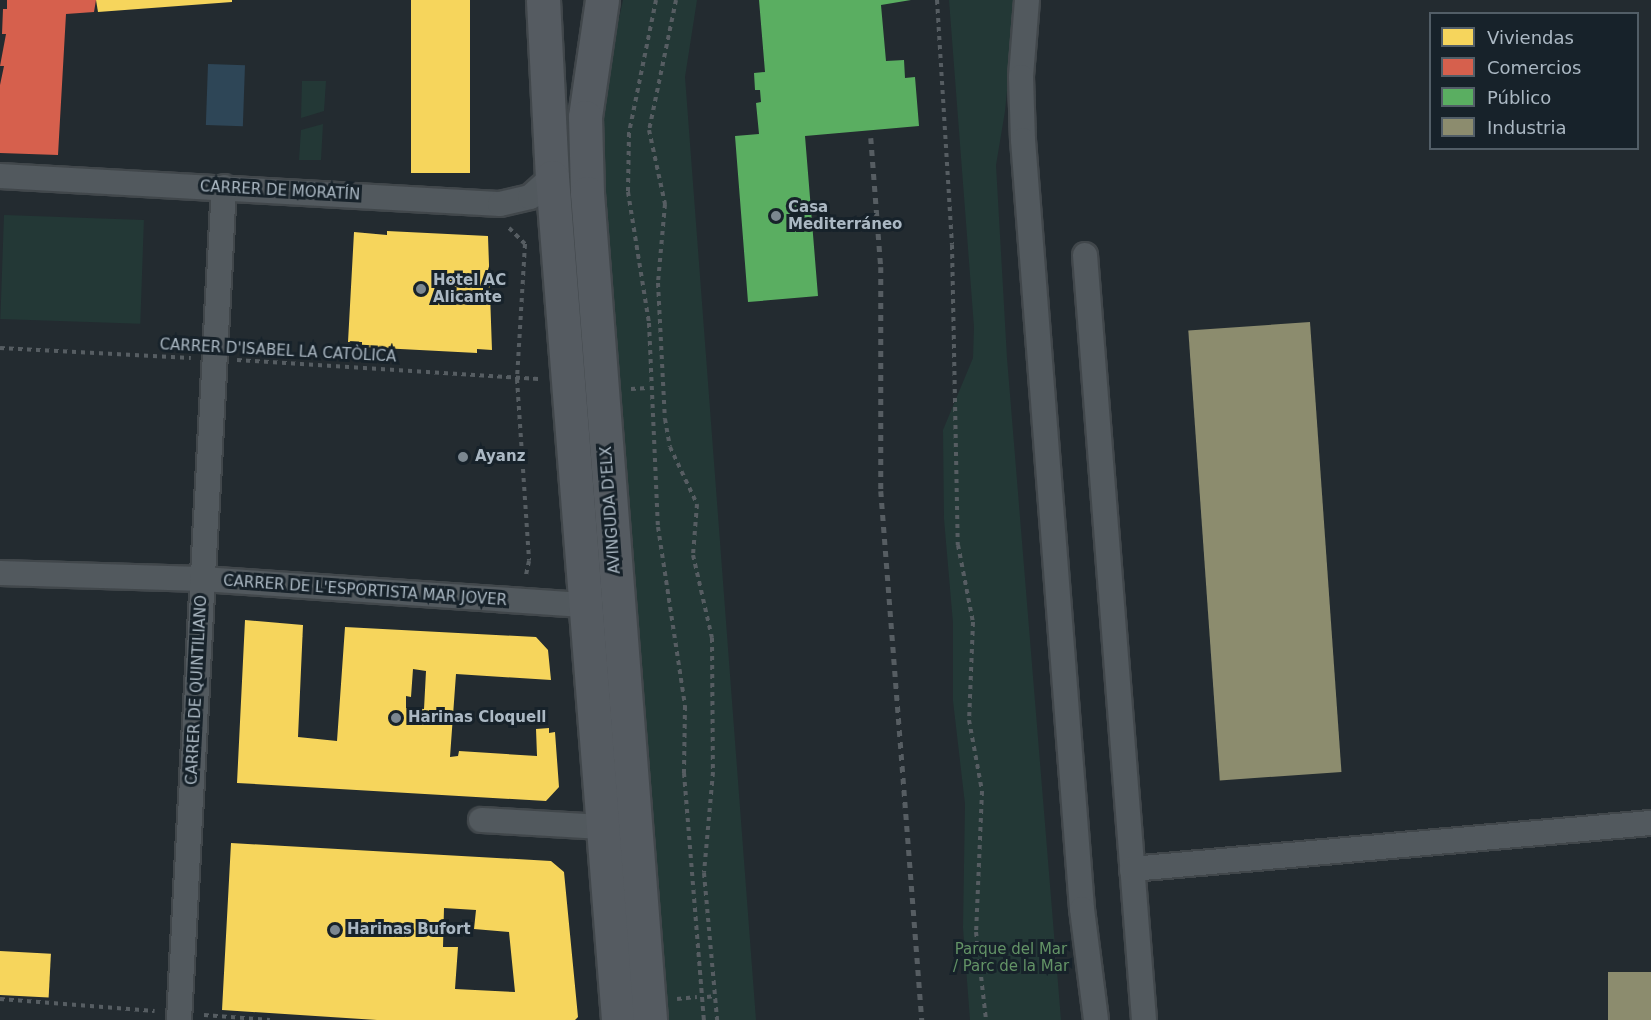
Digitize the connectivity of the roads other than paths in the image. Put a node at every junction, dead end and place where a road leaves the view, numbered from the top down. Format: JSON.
{"nodes":[{"id":1,"x":543,"y":0,"type":"edge"},
{"id":2,"x":602,"y":0,"type":"edge"},
{"id":3,"x":1027,"y":0,"type":"edge"},
{"id":4,"x":0,"y":176,"type":"edge"},
{"id":5,"x":552,"y":177,"type":"junction"},
{"id":6,"x":224,"y":187,"type":"junction"},
{"id":7,"x":1085,"y":255,"type":"dead end"},
{"id":8,"x":0,"y":573,"type":"edge"},
{"id":9,"x":202,"y":579,"type":"junction"},
{"id":10,"x":586,"y":605,"type":"junction"},
{"id":11,"x":482,"y":820,"type":"dead end"},
{"id":12,"x":1651,"y":823,"type":"edge"},
{"id":13,"x":603,"y":827,"type":"junction"},
{"id":14,"x":1132,"y":869,"type":"junction"},
{"id":15,"x":179,"y":1016,"type":"edge"},
{"id":16,"x":618,"y":1020,"type":"edge"},
{"id":17,"x":651,"y":1020,"type":"edge"},
{"id":18,"x":1096,"y":1020,"type":"edge"},
{"id":19,"x":1144,"y":1020,"type":"edge"}],
"edges":[{"from":1,"to":5,"type":"main road","name":"AVINGUDA D'ELX"},
{"from":2,"to":17,"type":"main road","name":"AVINGUDA D'ELX"},
{"from":3,"to":18,"type":"street"},
{"from":4,"to":6,"type":"street","name":"CARRER DE MORATÍN"},
{"from":5,"to":6,"type":"street","name":"CARRER DE MORATÍN"},
{"from":5,"to":10,"type":"main road","name":"AVINGUDA D'ELX"},
{"from":6,"to":9,"type":"street","name":"CARRER DE QUINTILIANO"},
{"from":7,"to":14,"type":"street"},
{"from":8,"to":9,"type":"street","name":"CARRER DE L'ESPORTISTA MAR JOVER"},
{"from":9,"to":10,"type":"street","name":"CARRER DE L'ESPORTISTA MAR JOVER"},
{"from":9,"to":15,"type":"street","name":"CARRER DE QUINTILIANO"},
{"from":10,"to":13,"type":"main road","name":"AVINGUDA D'ELX"},
{"from":11,"to":13,"type":"street"},
{"from":12,"to":14,"type":"street"},
{"from":13,"to":16,"type":"main road","name":"AVINGUDA D'ELX"},
{"from":14,"to":19,"type":"street"}]}
